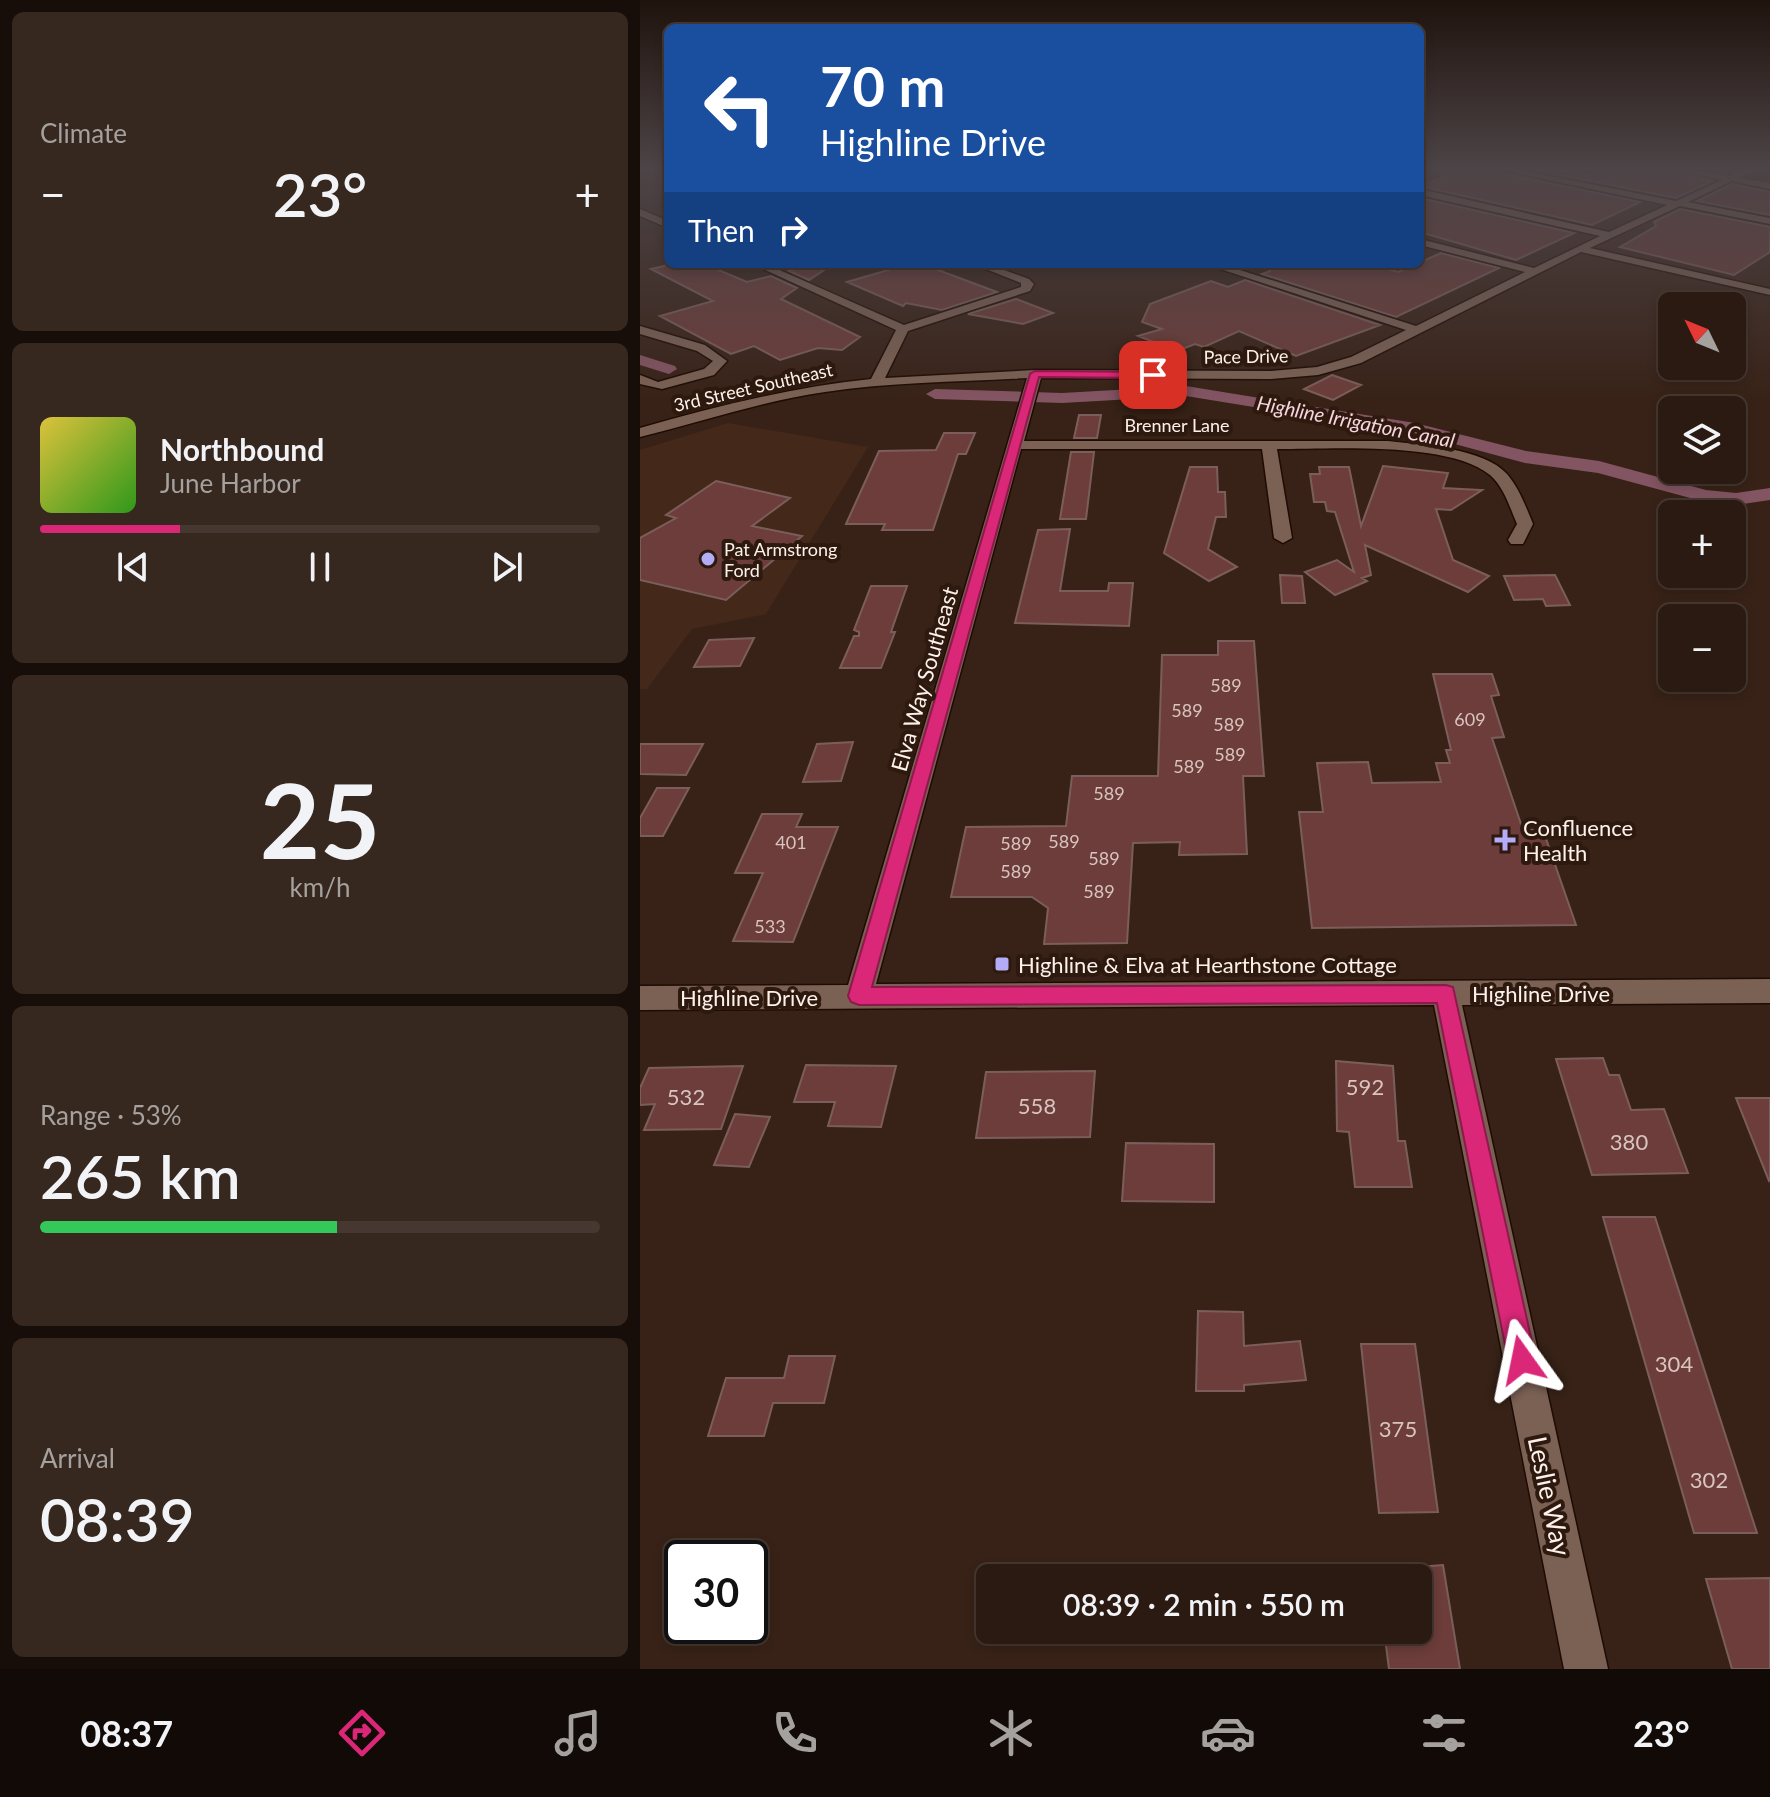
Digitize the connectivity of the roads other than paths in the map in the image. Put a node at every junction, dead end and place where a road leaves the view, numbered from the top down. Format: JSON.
{"nodes":[{"id":1,"x":1431,"y":245,"type":"edge"},
{"id":2,"x":1589,"y":245,"type":"edge"},
{"id":3,"x":1580,"y":249,"type":"junction"},
{"id":4,"x":766,"y":268,"type":"edge"},
{"id":5,"x":989,"y":268,"type":"edge"},
{"id":6,"x":1223,"y":268,"type":"edge"},
{"id":7,"x":1535,"y":271,"type":"junction"},
{"id":8,"x":1770,"y":279,"type":"edge"},
{"id":9,"x":1755,"y":288,"type":"junction"},
{"id":10,"x":1770,"y":292,"type":"edge"},
{"id":11,"x":903,"y":329,"type":"junction"},
{"id":12,"x":640,"y":330,"type":"edge"},
{"id":13,"x":1417,"y":330,"type":"junction"},
{"id":14,"x":1035,"y":374,"type":"junction"},
{"id":15,"x":640,"y":379,"type":"edge"},
{"id":16,"x":876,"y":382,"type":"junction"},
{"id":17,"x":640,"y":433,"type":"edge"},
{"id":18,"x":1015,"y":445,"type":"junction"},
{"id":19,"x":1269,"y":445,"type":"junction"},
{"id":20,"x":1283,"y":538,"type":"dead end"},
{"id":21,"x":1517,"y":540,"type":"dead end"},
{"id":22,"x":1770,"y":991,"type":"edge"},
{"id":23,"x":1446,"y":994,"type":"junction"},
{"id":24,"x":859,"y":996,"type":"junction"},
{"id":25,"x":640,"y":998,"type":"edge"},
{"id":26,"x":1586,"y":1669,"type":"edge"}],
"edges":[{"from":1,"to":7,"type":"street"},
{"from":2,"to":3,"type":"street","name":"Pace Drive"},
{"from":3,"to":7,"type":"street","name":"Pace Drive"},
{"from":3,"to":9,"type":"street"},
{"from":4,"to":11,"type":"street"},
{"from":5,"to":11,"type":"street"},
{"from":6,"to":13,"type":"street"},
{"from":7,"to":13,"type":"street","name":"Pace Drive"},
{"from":8,"to":9,"type":"street"},
{"from":9,"to":10,"type":"street"},
{"from":11,"to":16,"type":"street"},
{"from":12,"to":15,"type":"street"},
{"from":13,"to":14,"type":"street","name":"Pace Drive"},
{"from":14,"to":16,"type":"street","name":"Pace Drive"},
{"from":14,"to":18,"type":"street","name":"Elva Way Southeast"},
{"from":16,"to":17,"type":"street","name":"3rd Street Southeast"},
{"from":18,"to":19,"type":"street","name":"Brenner Lane"},
{"from":18,"to":24,"type":"street","name":"Elva Way Southeast"},
{"from":19,"to":20,"type":"street"},
{"from":19,"to":21,"type":"street","name":"Brenner Lane"},
{"from":22,"to":23,"type":"street","name":"Highline Drive"},
{"from":23,"to":24,"type":"street","name":"Highline Drive"},
{"from":23,"to":26,"type":"street","name":"Leslie Way"},
{"from":24,"to":25,"type":"street","name":"Highline Drive"}]}
